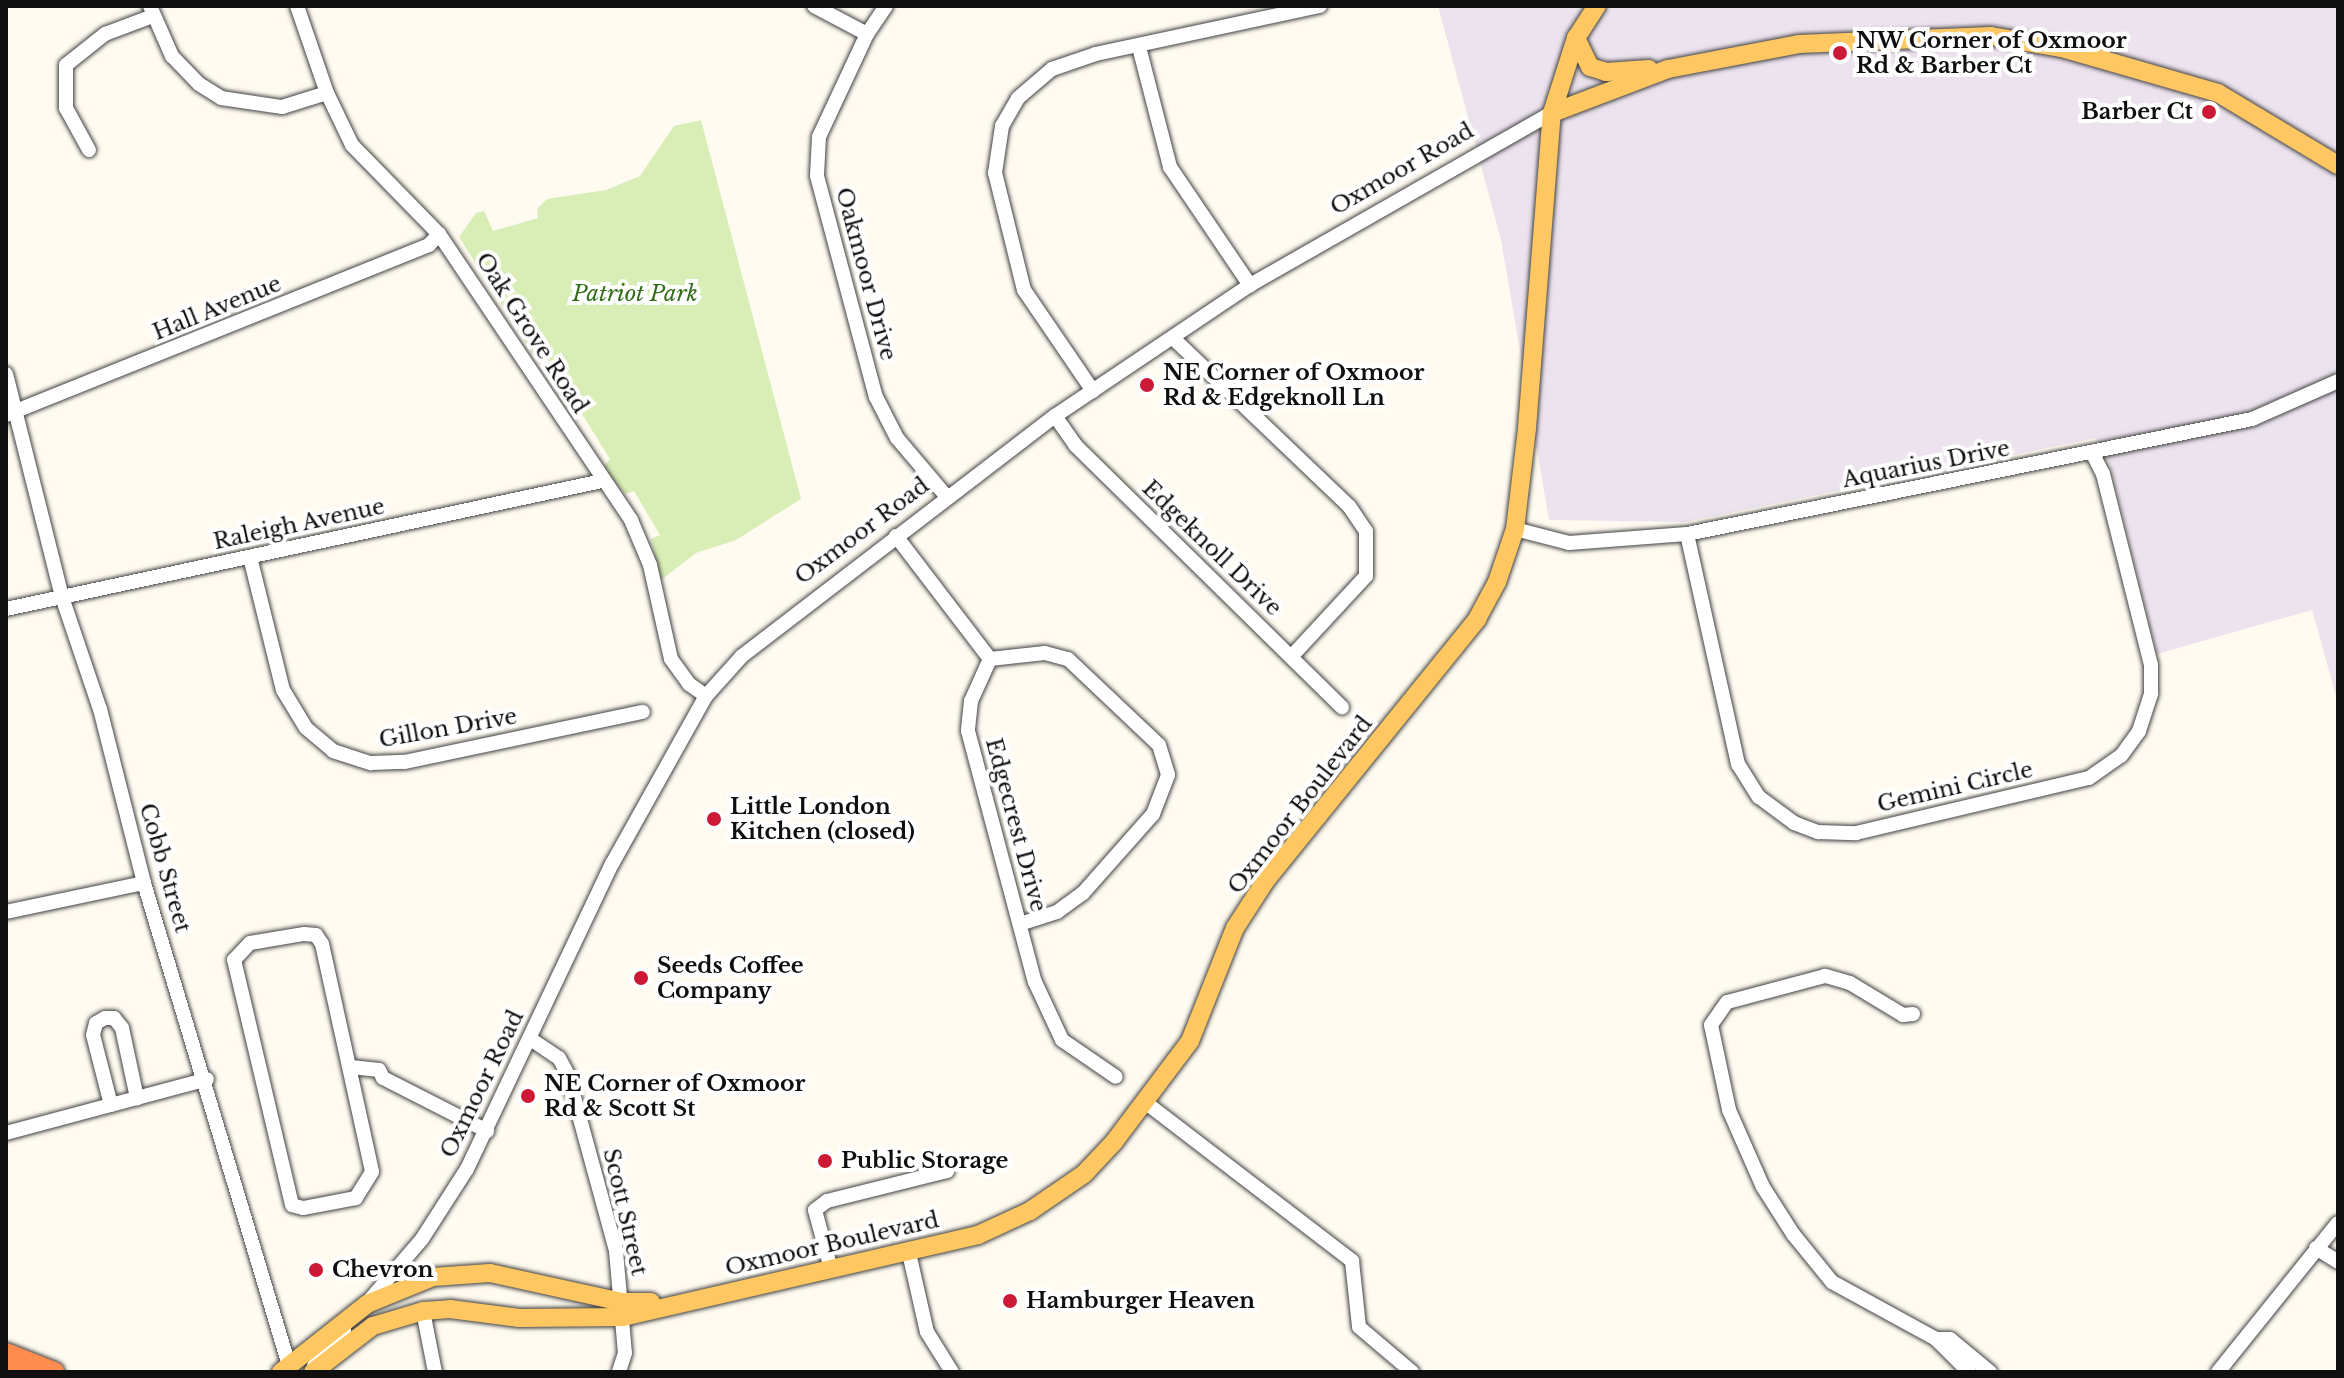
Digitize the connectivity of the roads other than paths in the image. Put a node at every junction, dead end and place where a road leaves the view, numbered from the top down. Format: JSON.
{"nodes":[{"id":1,"x":297,"y":6,"type":"edge"},
{"id":2,"x":814,"y":6,"type":"edge"},
{"id":3,"x":886,"y":6,"type":"edge"},
{"id":4,"x":1320,"y":6,"type":"edge"},
{"id":5,"x":1597,"y":6,"type":"edge"},
{"id":6,"x":152,"y":11,"type":"edge"},
{"id":7,"x":867,"y":34,"type":"junction"},
{"id":8,"x":1576,"y":38,"type":"junction"},
{"id":9,"x":1139,"y":47,"type":"junction"},
{"id":10,"x":1668,"y":69,"type":"junction"},
{"id":11,"x":327,"y":93,"type":"junction"},
{"id":12,"x":1552,"y":113,"type":"junction"},
{"id":13,"x":2338,"y":146,"type":"edge"},
{"id":14,"x":89,"y":150,"type":"dead end"},
{"id":15,"x":2317,"y":152,"type":"junction"},
{"id":16,"x":2338,"y":165,"type":"edge"},
{"id":17,"x":2338,"y":175,"type":"edge"},
{"id":18,"x":439,"y":234,"type":"junction"},
{"id":19,"x":1250,"y":285,"type":"junction"},
{"id":20,"x":1175,"y":340,"type":"junction"},
{"id":21,"x":6,"y":374,"type":"edge"},
{"id":22,"x":2338,"y":381,"type":"edge"},
{"id":23,"x":1093,"y":391,"type":"junction"},
{"id":24,"x":11,"y":414,"type":"edge"},
{"id":25,"x":1055,"y":416,"type":"junction"},
{"id":26,"x":2093,"y":454,"type":"junction"},
{"id":27,"x":602,"y":481,"type":"junction"},
{"id":28,"x":947,"y":497,"type":"junction"},
{"id":29,"x":1515,"y":529,"type":"junction"},
{"id":30,"x":1687,"y":534,"type":"junction"},
{"id":31,"x":896,"y":536,"type":"junction"},
{"id":32,"x":250,"y":557,"type":"junction"},
{"id":33,"x":62,"y":597,"type":"junction"},
{"id":34,"x":6,"y":609,"type":"edge"},
{"id":35,"x":1292,"y":656,"type":"junction"},
{"id":36,"x":990,"y":659,"type":"junction"},
{"id":37,"x":706,"y":696,"type":"junction"},
{"id":38,"x":1342,"y":707,"type":"dead end"},
{"id":39,"x":643,"y":712,"type":"dead end"},
{"id":40,"x":144,"y":883,"type":"junction"},
{"id":41,"x":6,"y":912,"type":"edge"},
{"id":42,"x":1020,"y":924,"type":"junction"},
{"id":43,"x":1913,"y":1014,"type":"dead end"},
{"id":44,"x":532,"y":1040,"type":"junction"},
{"id":45,"x":353,"y":1074,"type":"junction"},
{"id":46,"x":1116,"y":1077,"type":"dead end"},
{"id":47,"x":207,"y":1079,"type":"junction"},
{"id":48,"x":137,"y":1098,"type":"junction"},
{"id":49,"x":1145,"y":1102,"type":"junction"},
{"id":50,"x":111,"y":1105,"type":"junction"},
{"id":51,"x":487,"y":1131,"type":"junction"},
{"id":52,"x":6,"y":1133,"type":"edge"},
{"id":53,"x":947,"y":1171,"type":"dead end"},
{"id":54,"x":2338,"y":1223,"type":"edge"},
{"id":55,"x":2316,"y":1248,"type":"junction"},
{"id":56,"x":909,"y":1253,"type":"junction"},
{"id":57,"x":2338,"y":1262,"type":"edge"},
{"id":58,"x":831,"y":1269,"type":"junction"},
{"id":59,"x":367,"y":1304,"type":"junction"},
{"id":60,"x":622,"y":1309,"type":"junction"},
{"id":61,"x":423,"y":1311,"type":"junction"},
{"id":62,"x":6,"y":1353,"type":"edge"},
{"id":63,"x":1969,"y":1366,"type":"edge"},
{"id":64,"x":6,"y":1369,"type":"edge"},
{"id":65,"x":287,"y":1370,"type":"edge"},
{"id":66,"x":15,"y":1372,"type":"edge"},
{"id":67,"x":54,"y":1372,"type":"edge"},
{"id":68,"x":311,"y":1372,"type":"edge"},
{"id":69,"x":435,"y":1372,"type":"edge"},
{"id":70,"x":619,"y":1372,"type":"edge"},
{"id":71,"x":952,"y":1372,"type":"edge"},
{"id":72,"x":1412,"y":1372,"type":"edge"},
{"id":73,"x":1990,"y":1372,"type":"edge"},
{"id":74,"x":2218,"y":1372,"type":"edge"}],
"edges":[{"from":1,"to":11,"type":"street","name":"Oak Grove Road"},
{"from":2,"to":7,"type":"street"},
{"from":3,"to":7,"type":"street","name":"Oakmoor Drive"},
{"from":4,"to":9,"type":"street"},
{"from":5,"to":8,"type":"main road"},
{"from":6,"to":11,"type":"street"},
{"from":6,"to":14,"type":"street"},
{"from":7,"to":28,"type":"street","name":"Oakmoor Drive"},
{"from":8,"to":10,"type":"main road"},
{"from":8,"to":12,"type":"main road"},
{"from":9,"to":19,"type":"street"},
{"from":9,"to":23,"type":"street"},
{"from":10,"to":12,"type":"main road"},
{"from":10,"to":15,"type":"main road"},
{"from":11,"to":18,"type":"street","name":"Oak Grove Road"},
{"from":12,"to":19,"type":"street","name":"Oxmoor Road"},
{"from":12,"to":29,"type":"main road","name":"Oxmoor Boulevard"},
{"from":13,"to":15,"type":"main road"},
{"from":15,"to":16,"type":"main road"},
{"from":15,"to":17,"type":"main road"},
{"from":18,"to":24,"type":"street","name":"Hall Avenue"},
{"from":18,"to":27,"type":"street","name":"Oak Grove Road"},
{"from":19,"to":20,"type":"street","name":"Oxmoor Road"},
{"from":20,"to":23,"type":"street","name":"Oxmoor Road"},
{"from":20,"to":35,"type":"street"},
{"from":21,"to":24,"type":"street","name":"Cobb Street"},
{"from":22,"to":26,"type":"street","name":"Aquarius Drive"},
{"from":23,"to":25,"type":"street","name":"Oxmoor Road"},
{"from":24,"to":33,"type":"street","name":"Cobb Street"},
{"from":25,"to":28,"type":"street","name":"Oxmoor Road"},
{"from":25,"to":35,"type":"street","name":"Edgeknoll Drive"},
{"from":26,"to":30,"type":"street","name":"Aquarius Drive"},
{"from":26,"to":30,"type":"street","name":"Gemini Circle"},
{"from":27,"to":32,"type":"street","name":"Raleigh Avenue"},
{"from":27,"to":37,"type":"street","name":"Oak Grove Road"},
{"from":28,"to":31,"type":"street","name":"Oxmoor Road"},
{"from":29,"to":30,"type":"street","name":"Aquarius Drive"},
{"from":29,"to":49,"type":"main road","name":"Oxmoor Boulevard"},
{"from":31,"to":36,"type":"street"},
{"from":31,"to":37,"type":"street","name":"Oxmoor Road"},
{"from":32,"to":33,"type":"street","name":"Raleigh Avenue"},
{"from":32,"to":39,"type":"street","name":"Gillon Drive"},
{"from":33,"to":34,"type":"street","name":"Raleigh Avenue"},
{"from":33,"to":40,"type":"street","name":"Cobb Street"},
{"from":35,"to":38,"type":"street","name":"Edgeknoll Drive"},
{"from":36,"to":42,"type":"street","name":"Edgecrest Drive"},
{"from":36,"to":42,"type":"street"},
{"from":37,"to":44,"type":"street","name":"Oxmoor Road"},
{"from":40,"to":41,"type":"street"},
{"from":40,"to":47,"type":"street","name":"Cobb Street"},
{"from":42,"to":46,"type":"street","name":"Edgecrest Drive"},
{"from":43,"to":63,"type":"street"},
{"from":44,"to":51,"type":"street","name":"Oxmoor Road"},
{"from":44,"to":60,"type":"street","name":"Scott Street"},
{"from":45,"to":45,"type":"street"},
{"from":45,"to":51,"type":"street"},
{"from":47,"to":48,"type":"street"},
{"from":47,"to":65,"type":"street","name":"Cobb Street"},
{"from":48,"to":50,"type":"street"},
{"from":48,"to":50,"type":"street"},
{"from":49,"to":56,"type":"main road","name":"Oxmoor Boulevard"},
{"from":49,"to":72,"type":"street"},
{"from":50,"to":52,"type":"street"},
{"from":51,"to":59,"type":"street","name":"Oxmoor Road"},
{"from":53,"to":58,"type":"street"},
{"from":54,"to":55,"type":"street"},
{"from":55,"to":57,"type":"street"},
{"from":55,"to":74,"type":"street"},
{"from":56,"to":58,"type":"main road","name":"Oxmoor Boulevard"},
{"from":56,"to":71,"type":"street"},
{"from":58,"to":60,"type":"main road","name":"Oxmoor Boulevard"},
{"from":59,"to":60,"type":"main road","name":"Oxmoor Boulevard"},
{"from":59,"to":65,"type":"main road","name":"Oxmoor Road"},
{"from":59,"to":68,"type":"street","name":"Oxmoor Road"},
{"from":60,"to":61,"type":"main road","name":"Oxmoor Boulevard"},
{"from":60,"to":70,"type":"street","name":"Scott Street"},
{"from":61,"to":68,"type":"main road","name":"Oxmoor Boulevard"},
{"from":61,"to":69,"type":"street"},
{"from":62,"to":67,"type":"highway"},
{"from":63,"to":73,"type":"street"},
{"from":64,"to":66,"type":"highway"}]}
